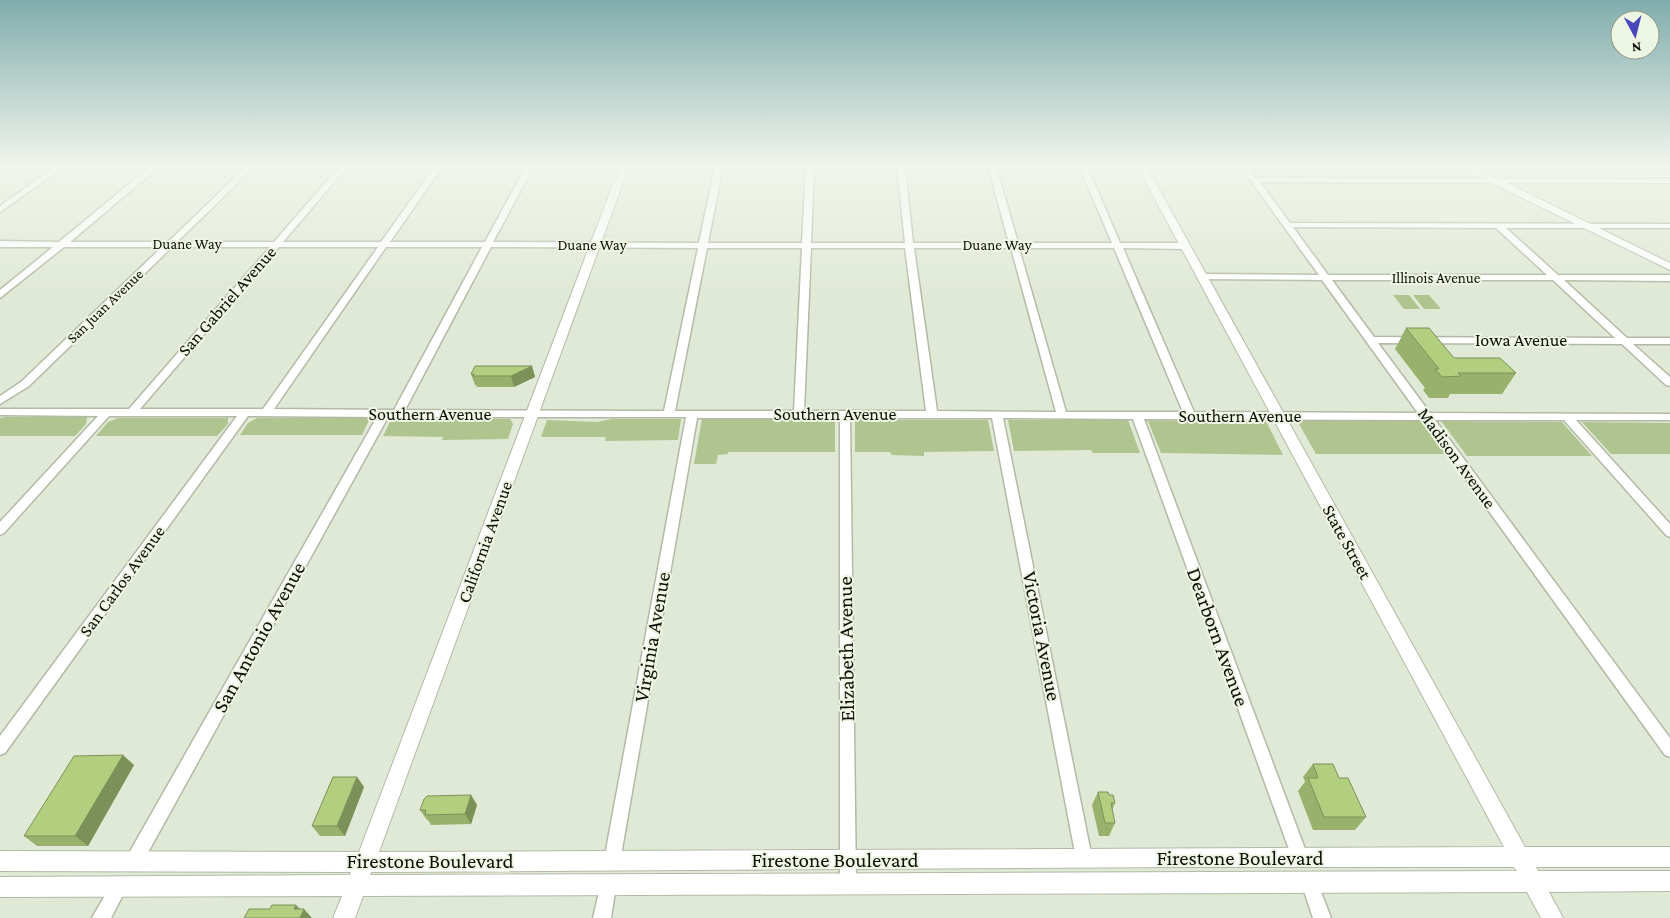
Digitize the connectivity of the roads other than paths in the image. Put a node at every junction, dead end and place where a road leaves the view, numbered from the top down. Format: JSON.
{"nodes":[{"id":1,"x":104,"y":209,"type":"edge"},
{"id":2,"x":207,"y":209,"type":"edge"},
{"id":3,"x":307,"y":209,"type":"edge"},
{"id":4,"x":408,"y":209,"type":"edge"},
{"id":5,"x":506,"y":209,"type":"edge"},
{"id":6,"x":609,"y":209,"type":"edge"},
{"id":7,"x":710,"y":209,"type":"edge"},
{"id":8,"x":809,"y":209,"type":"edge"},
{"id":9,"x":905,"y":209,"type":"edge"},
{"id":10,"x":1004,"y":209,"type":"edge"},
{"id":11,"x":1100,"y":209,"type":"edge"},
{"id":12,"x":1165,"y":209,"type":"edge"},
{"id":13,"x":1276,"y":209,"type":"edge"},
{"id":14,"x":1552,"y":209,"type":"edge"},
{"id":15,"x":1288,"y":225,"type":"junction"},
{"id":16,"x":1499,"y":226,"type":"junction"},
{"id":17,"x":1587,"y":226,"type":"junction"},
{"id":18,"x":1670,"y":226,"type":"edge"},
{"id":19,"x":0,"y":244,"type":"edge"},
{"id":20,"x":62,"y":244,"type":"junction"},
{"id":21,"x":171,"y":244,"type":"junction"},
{"id":22,"x":276,"y":244,"type":"junction"},
{"id":23,"x":383,"y":244,"type":"junction"},
{"id":24,"x":487,"y":244,"type":"junction"},
{"id":25,"x":596,"y":245,"type":"junction"},
{"id":26,"x":703,"y":245,"type":"junction"},
{"id":27,"x":808,"y":245,"type":"junction"},
{"id":28,"x":909,"y":245,"type":"junction"},
{"id":29,"x":1014,"y":246,"type":"junction"},
{"id":30,"x":1115,"y":246,"type":"junction"},
{"id":31,"x":1185,"y":246,"type":"junction"},
{"id":32,"x":1670,"y":267,"type":"edge"},
{"id":33,"x":1202,"y":278,"type":"junction"},
{"id":34,"x":1326,"y":278,"type":"junction"},
{"id":35,"x":1556,"y":278,"type":"junction"},
{"id":36,"x":1670,"y":278,"type":"edge"},
{"id":37,"x":0,"y":295,"type":"edge"},
{"id":38,"x":1371,"y":340,"type":"junction"},
{"id":39,"x":1624,"y":340,"type":"junction"},
{"id":40,"x":1670,"y":340,"type":"edge"},
{"id":41,"x":1670,"y":383,"type":"edge"},
{"id":42,"x":0,"y":401,"type":"edge"},
{"id":43,"x":0,"y":412,"type":"edge"},
{"id":44,"x":106,"y":413,"type":"junction"},
{"id":45,"x":131,"y":413,"type":"junction"},
{"id":46,"x":245,"y":413,"type":"junction"},
{"id":47,"x":266,"y":413,"type":"junction"},
{"id":48,"x":533,"y":413,"type":"junction"},
{"id":49,"x":391,"y":414,"type":"junction"},
{"id":50,"x":670,"y":414,"type":"junction"},
{"id":51,"x":692,"y":414,"type":"junction"},
{"id":52,"x":799,"y":414,"type":"junction"},
{"id":53,"x":845,"y":414,"type":"junction"},
{"id":54,"x":932,"y":415,"type":"junction"},
{"id":55,"x":997,"y":415,"type":"junction"},
{"id":56,"x":1062,"y":415,"type":"junction"},
{"id":57,"x":1137,"y":415,"type":"junction"},
{"id":58,"x":1190,"y":415,"type":"junction"},
{"id":59,"x":1278,"y":416,"type":"junction"},
{"id":60,"x":1427,"y":416,"type":"junction"},
{"id":61,"x":1567,"y":417,"type":"junction"},
{"id":62,"x":1670,"y":417,"type":"edge"},
{"id":63,"x":0,"y":530,"type":"edge"},
{"id":64,"x":1670,"y":532,"type":"edge"},
{"id":65,"x":0,"y":748,"type":"edge"},
{"id":66,"x":1670,"y":750,"type":"edge"},
{"id":67,"x":1520,"y":857,"type":"junction"},
{"id":68,"x":1084,"y":858,"type":"junction"},
{"id":69,"x":1300,"y":858,"type":"junction"},
{"id":70,"x":1670,"y":858,"type":"edge"},
{"id":71,"x":848,"y":859,"type":"junction"},
{"id":72,"x":0,"y":861,"type":"edge"},
{"id":73,"x":134,"y":861,"type":"junction"},
{"id":74,"x":365,"y":861,"type":"junction"},
{"id":75,"x":612,"y":861,"type":"junction"},
{"id":76,"x":1670,"y":880,"type":"edge"},
{"id":77,"x":1308,"y":882,"type":"junction"},
{"id":78,"x":1532,"y":882,"type":"junction"},
{"id":79,"x":848,"y":884,"type":"junction"},
{"id":80,"x":608,"y":885,"type":"junction"},
{"id":81,"x":119,"y":886,"type":"junction"},
{"id":82,"x":356,"y":886,"type":"junction"},
{"id":83,"x":0,"y":887,"type":"edge"},
{"id":84,"x":101,"y":918,"type":"edge"},
{"id":85,"x":344,"y":918,"type":"edge"},
{"id":86,"x":602,"y":918,"type":"edge"},
{"id":87,"x":1322,"y":918,"type":"edge"},
{"id":88,"x":1552,"y":918,"type":"edge"}],
"edges":[{"from":1,"to":20,"type":"street"},
{"from":2,"to":21,"type":"street","name":"San Juan Avenue"},
{"from":3,"to":22,"type":"street","name":"San Gabriel Avenue"},
{"from":4,"to":23,"type":"street"},
{"from":5,"to":24,"type":"street","name":"San Antonio Avenue"},
{"from":6,"to":25,"type":"main road","name":"California Avenue"},
{"from":7,"to":26,"type":"street"},
{"from":8,"to":27,"type":"street"},
{"from":9,"to":28,"type":"street"},
{"from":10,"to":29,"type":"street"},
{"from":11,"to":30,"type":"street"},
{"from":12,"to":31,"type":"main road","name":"State Street"},
{"from":13,"to":15,"type":"street","name":"Madison Avenue"},
{"from":14,"to":17,"type":"main road"},
{"from":15,"to":16,"type":"street"},
{"from":15,"to":34,"type":"street","name":"Madison Avenue"},
{"from":16,"to":17,"type":"street"},
{"from":16,"to":35,"type":"street"},
{"from":17,"to":18,"type":"street"},
{"from":17,"to":32,"type":"main road"},
{"from":19,"to":20,"type":"street","name":"Duane Way"},
{"from":20,"to":21,"type":"street","name":"Duane Way"},
{"from":20,"to":37,"type":"street"},
{"from":21,"to":22,"type":"street","name":"Duane Way"},
{"from":21,"to":42,"type":"street","name":"San Juan Avenue"},
{"from":22,"to":23,"type":"street","name":"Duane Way"},
{"from":22,"to":45,"type":"street","name":"San Gabriel Avenue"},
{"from":23,"to":24,"type":"street","name":"Duane Way"},
{"from":23,"to":47,"type":"street"},
{"from":24,"to":25,"type":"street","name":"Duane Way"},
{"from":24,"to":49,"type":"street","name":"San Antonio Avenue"},
{"from":25,"to":26,"type":"street","name":"Duane Way"},
{"from":25,"to":48,"type":"main road","name":"California Avenue"},
{"from":26,"to":27,"type":"street","name":"Duane Way"},
{"from":26,"to":50,"type":"street"},
{"from":27,"to":28,"type":"street","name":"Duane Way"},
{"from":27,"to":52,"type":"street"},
{"from":28,"to":29,"type":"street","name":"Duane Way"},
{"from":28,"to":54,"type":"street"},
{"from":29,"to":30,"type":"street","name":"Duane Way"},
{"from":29,"to":56,"type":"street"},
{"from":30,"to":31,"type":"street","name":"Duane Way"},
{"from":30,"to":58,"type":"street"},
{"from":31,"to":33,"type":"main road","name":"State Street"},
{"from":33,"to":34,"type":"street","name":"Illinois Avenue"},
{"from":33,"to":59,"type":"main road","name":"State Street"},
{"from":34,"to":35,"type":"street","name":"Illinois Avenue"},
{"from":34,"to":38,"type":"street","name":"Madison Avenue"},
{"from":35,"to":36,"type":"street","name":"Illinois Avenue"},
{"from":35,"to":39,"type":"street"},
{"from":38,"to":39,"type":"street","name":"Iowa Avenue"},
{"from":38,"to":60,"type":"street","name":"Madison Avenue"},
{"from":39,"to":40,"type":"street","name":"Iowa Avenue"},
{"from":39,"to":41,"type":"street"},
{"from":43,"to":44,"type":"street","name":"Southern Avenue"},
{"from":44,"to":45,"type":"street","name":"Southern Avenue"},
{"from":44,"to":63,"type":"street"},
{"from":45,"to":46,"type":"street","name":"Southern Avenue"},
{"from":46,"to":47,"type":"street","name":"Southern Avenue"},
{"from":46,"to":65,"type":"street","name":"San Carlos Avenue"},
{"from":47,"to":49,"type":"street","name":"Southern Avenue"},
{"from":48,"to":49,"type":"street","name":"Southern Avenue"},
{"from":48,"to":50,"type":"street","name":"Southern Avenue"},
{"from":48,"to":74,"type":"main road","name":"California Avenue"},
{"from":49,"to":73,"type":"street","name":"San Antonio Avenue"},
{"from":50,"to":51,"type":"street","name":"Southern Avenue"},
{"from":51,"to":52,"type":"street","name":"Southern Avenue"},
{"from":51,"to":75,"type":"street","name":"Virginia Avenue"},
{"from":52,"to":53,"type":"street","name":"Southern Avenue"},
{"from":53,"to":54,"type":"street","name":"Southern Avenue"},
{"from":53,"to":71,"type":"street","name":"Elizabeth Avenue"},
{"from":54,"to":55,"type":"street","name":"Southern Avenue"},
{"from":55,"to":56,"type":"street","name":"Southern Avenue"},
{"from":55,"to":68,"type":"street","name":"Victoria Avenue"},
{"from":56,"to":57,"type":"street","name":"Southern Avenue"},
{"from":57,"to":58,"type":"street","name":"Southern Avenue"},
{"from":57,"to":69,"type":"street","name":"Dearborn Avenue"},
{"from":58,"to":59,"type":"street","name":"Southern Avenue"},
{"from":59,"to":60,"type":"street","name":"Southern Avenue"},
{"from":59,"to":67,"type":"main road","name":"State Street"},
{"from":60,"to":61,"type":"street","name":"Southern Avenue"},
{"from":60,"to":66,"type":"street","name":"Madison Avenue"},
{"from":61,"to":62,"type":"street","name":"Southern Avenue"},
{"from":61,"to":64,"type":"street"},
{"from":67,"to":69,"type":"main road","name":"Firestone Boulevard"},
{"from":67,"to":70,"type":"main road","name":"Firestone Boulevard"},
{"from":67,"to":78,"type":"main road","name":"State Street"},
{"from":68,"to":69,"type":"main road","name":"Firestone Boulevard"},
{"from":68,"to":71,"type":"main road","name":"Firestone Boulevard"},
{"from":71,"to":75,"type":"main road","name":"Firestone Boulevard"},
{"from":71,"to":79,"type":"street","name":"Elizabeth Avenue"},
{"from":72,"to":73,"type":"main road","name":"Firestone Boulevard"},
{"from":73,"to":74,"type":"main road","name":"Firestone Boulevard"},
{"from":74,"to":75,"type":"main road","name":"Firestone Boulevard"},
{"from":74,"to":82,"type":"main road","name":"California Avenue"},
{"from":76,"to":78,"type":"main road","name":"Firestone Boulevard"},
{"from":77,"to":78,"type":"main road","name":"Firestone Boulevard"},
{"from":77,"to":79,"type":"main road","name":"Firestone Boulevard"},
{"from":77,"to":87,"type":"street"},
{"from":78,"to":88,"type":"main road","name":"State Street"},
{"from":79,"to":80,"type":"main road","name":"Firestone Boulevard"},
{"from":80,"to":82,"type":"main road","name":"Firestone Boulevard"},
{"from":80,"to":86,"type":"street"},
{"from":81,"to":82,"type":"main road","name":"Firestone Boulevard"},
{"from":81,"to":83,"type":"main road","name":"Firestone Boulevard"},
{"from":81,"to":84,"type":"street"},
{"from":82,"to":85,"type":"main road","name":"California Avenue"}]}
